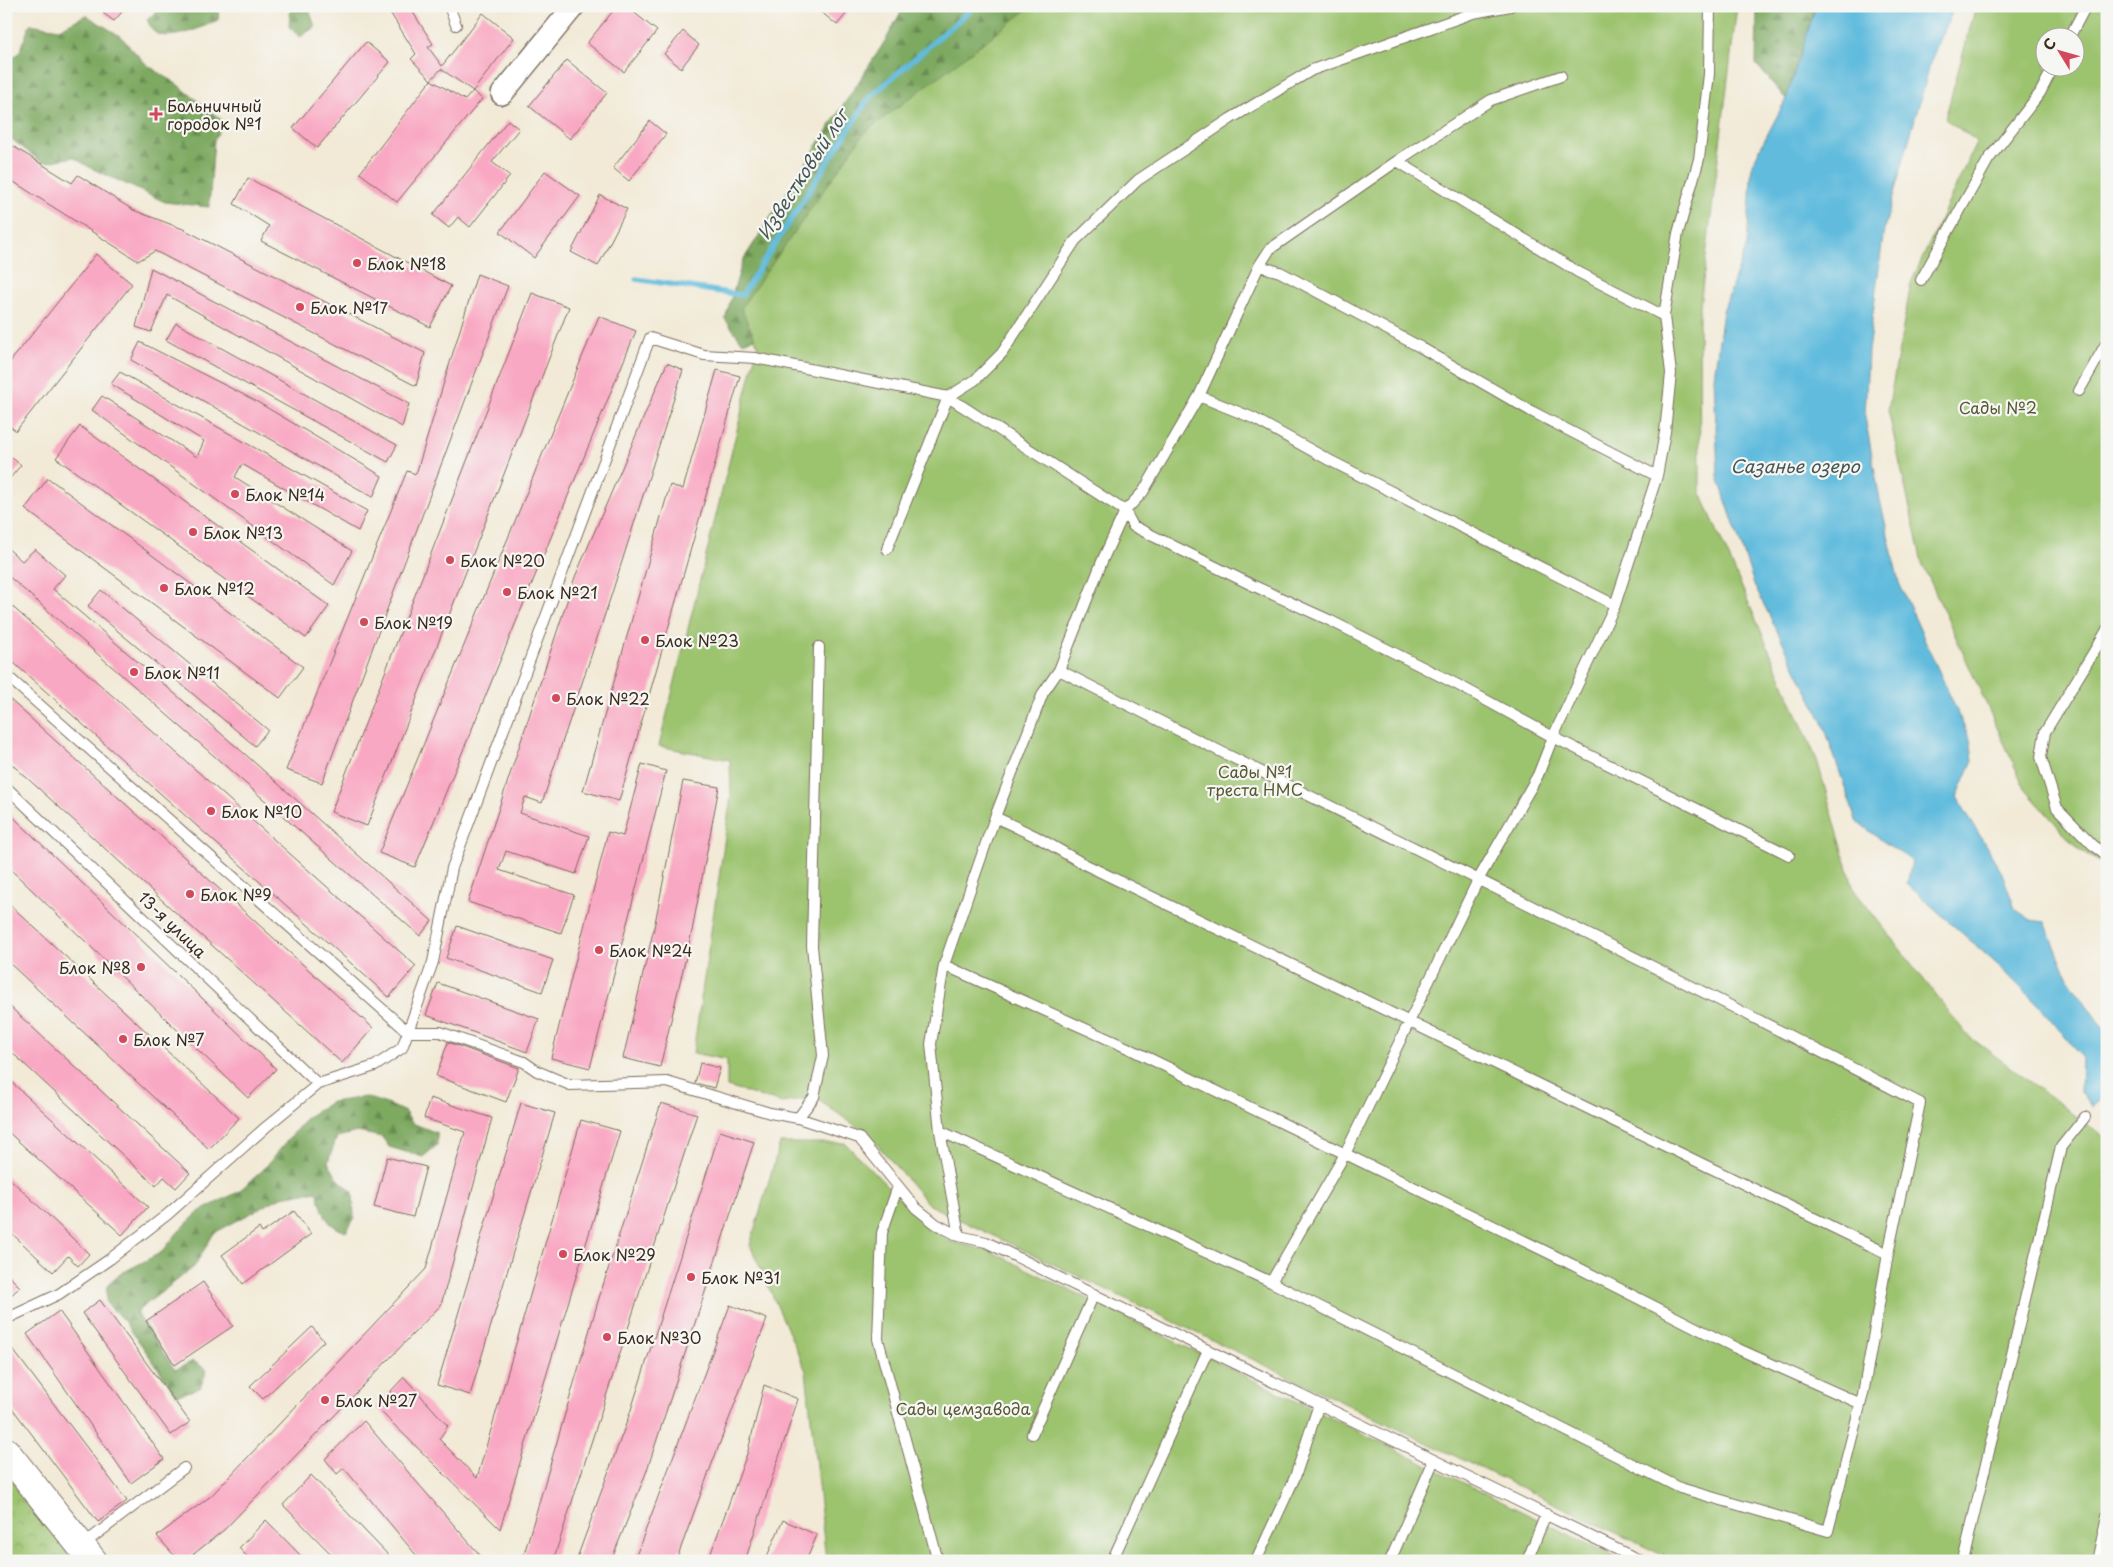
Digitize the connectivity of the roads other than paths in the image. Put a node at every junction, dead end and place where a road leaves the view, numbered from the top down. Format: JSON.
{"nodes":[{"id":1,"x":450,"y":6,"type":"edge"},
{"id":2,"x":574,"y":6,"type":"edge"},
{"id":3,"x":1510,"y":6,"type":"edge"},
{"id":4,"x":1710,"y":6,"type":"edge"},
{"id":5,"x":2086,"y":6,"type":"edge"},
{"id":6,"x":456,"y":25,"type":"dead end"},
{"id":7,"x":2074,"y":28,"type":"edge"},
{"id":8,"x":1561,"y":76,"type":"dead end"},
{"id":9,"x":2048,"y":78,"type":"edge"},
{"id":10,"x":502,"y":94,"type":"dead end"},
{"id":11,"x":1397,"y":161,"type":"junction"},
{"id":12,"x":1259,"y":266,"type":"junction"},
{"id":13,"x":1921,"y":280,"type":"dead end"},
{"id":14,"x":1664,"y":316,"type":"junction"},
{"id":15,"x":2107,"y":342,"type":"edge"},
{"id":16,"x":2079,"y":391,"type":"dead end"},
{"id":17,"x":1200,"y":396,"type":"junction"},
{"id":18,"x":948,"y":397,"type":"junction"},
{"id":19,"x":1657,"y":476,"type":"junction"},
{"id":20,"x":1125,"y":512,"type":"junction"},
{"id":21,"x":888,"y":549,"type":"dead end"},
{"id":22,"x":1616,"y":605,"type":"junction"},
{"id":23,"x":2107,"y":630,"type":"edge"},
{"id":24,"x":819,"y":647,"type":"dead end"},
{"id":25,"x":1059,"y":670,"type":"junction"},
{"id":26,"x":6,"y":675,"type":"edge"},
{"id":27,"x":1553,"y":737,"type":"junction"},
{"id":28,"x":6,"y":787,"type":"edge"},
{"id":29,"x":995,"y":817,"type":"junction"},
{"id":30,"x":1789,"y":854,"type":"dead end"},
{"id":31,"x":2107,"y":854,"type":"edge"},
{"id":32,"x":1478,"y":880,"type":"junction"},
{"id":33,"x":944,"y":965,"type":"junction"},
{"id":34,"x":1409,"y":1022,"type":"junction"},
{"id":35,"x":408,"y":1032,"type":"junction"},
{"id":36,"x":318,"y":1084,"type":"junction"},
{"id":37,"x":2085,"y":1117,"type":"dead end"},
{"id":38,"x":798,"y":1118,"type":"junction"},
{"id":39,"x":940,"y":1131,"type":"junction"},
{"id":40,"x":1345,"y":1154,"type":"junction"},
{"id":41,"x":898,"y":1186,"type":"junction"},
{"id":42,"x":958,"y":1236,"type":"junction"},
{"id":43,"x":1888,"y":1254,"type":"junction"},
{"id":44,"x":1271,"y":1282,"type":"junction"},
{"id":45,"x":1094,"y":1294,"type":"junction"},
{"id":46,"x":6,"y":1319,"type":"edge"},
{"id":47,"x":1208,"y":1350,"type":"junction"},
{"id":48,"x":1859,"y":1403,"type":"junction"},
{"id":49,"x":1319,"y":1404,"type":"junction"},
{"id":50,"x":1032,"y":1434,"type":"dead end"},
{"id":51,"x":6,"y":1452,"type":"edge"},
{"id":52,"x":1434,"y":1460,"type":"junction"},
{"id":53,"x":184,"y":1468,"type":"dead end"},
{"id":54,"x":1546,"y":1514,"type":"junction"},
{"id":55,"x":2107,"y":1516,"type":"edge"},
{"id":56,"x":87,"y":1553,"type":"edge"},
{"id":57,"x":938,"y":1561,"type":"edge"},
{"id":58,"x":1112,"y":1561,"type":"edge"},
{"id":59,"x":1256,"y":1561,"type":"edge"},
{"id":60,"x":1390,"y":1561,"type":"edge"},
{"id":61,"x":1526,"y":1561,"type":"edge"},
{"id":62,"x":1641,"y":1561,"type":"edge"},
{"id":63,"x":1963,"y":1561,"type":"edge"},
{"id":64,"x":2097,"y":1561,"type":"edge"}],
"edges":[{"from":1,"to":6,"type":"lane"},
{"from":2,"to":10,"type":"street"},
{"from":3,"to":18,"type":"lane"},
{"from":4,"to":14,"type":"lane"},
{"from":5,"to":7,"type":"lane"},
{"from":8,"to":11,"type":"lane"},
{"from":9,"to":13,"type":"lane"},
{"from":11,"to":12,"type":"lane"},
{"from":11,"to":14,"type":"lane"},
{"from":12,"to":17,"type":"lane"},
{"from":12,"to":19,"type":"lane"},
{"from":14,"to":19,"type":"lane"},
{"from":15,"to":16,"type":"lane"},
{"from":17,"to":20,"type":"lane"},
{"from":17,"to":22,"type":"lane"},
{"from":18,"to":20,"type":"lane"},
{"from":18,"to":21,"type":"lane"},
{"from":18,"to":35,"type":"lane"},
{"from":19,"to":22,"type":"lane"},
{"from":20,"to":25,"type":"lane"},
{"from":20,"to":27,"type":"lane"},
{"from":22,"to":27,"type":"lane"},
{"from":23,"to":31,"type":"lane"},
{"from":24,"to":38,"type":"lane"},
{"from":25,"to":29,"type":"lane"},
{"from":25,"to":32,"type":"lane"},
{"from":26,"to":35,"type":"lane"},
{"from":27,"to":30,"type":"lane"},
{"from":27,"to":32,"type":"lane"},
{"from":28,"to":36,"type":"lane","name":"13-я улица"},
{"from":29,"to":33,"type":"lane"},
{"from":29,"to":34,"type":"lane"},
{"from":32,"to":34,"type":"lane"},
{"from":32,"to":43,"type":"lane"},
{"from":33,"to":39,"type":"lane"},
{"from":33,"to":40,"type":"lane"},
{"from":34,"to":40,"type":"lane"},
{"from":34,"to":43,"type":"lane"},
{"from":35,"to":36,"type":"lane"},
{"from":35,"to":38,"type":"lane"},
{"from":36,"to":46,"type":"lane"},
{"from":37,"to":63,"type":"lane"},
{"from":38,"to":41,"type":"lane"},
{"from":39,"to":42,"type":"lane"},
{"from":39,"to":44,"type":"lane"},
{"from":40,"to":44,"type":"lane"},
{"from":40,"to":48,"type":"lane"},
{"from":41,"to":42,"type":"lane"},
{"from":41,"to":57,"type":"lane"},
{"from":42,"to":45,"type":"lane"},
{"from":43,"to":48,"type":"lane"},
{"from":44,"to":48,"type":"lane"},
{"from":45,"to":47,"type":"lane"},
{"from":45,"to":50,"type":"lane"},
{"from":47,"to":49,"type":"lane"},
{"from":47,"to":58,"type":"lane"},
{"from":49,"to":52,"type":"lane"},
{"from":49,"to":59,"type":"lane"},
{"from":51,"to":56,"type":"street"},
{"from":52,"to":54,"type":"lane"},
{"from":52,"to":60,"type":"lane"},
{"from":53,"to":56,"type":"lane"},
{"from":54,"to":61,"type":"lane"},
{"from":54,"to":62,"type":"lane"},
{"from":55,"to":64,"type":"lane"}]}
